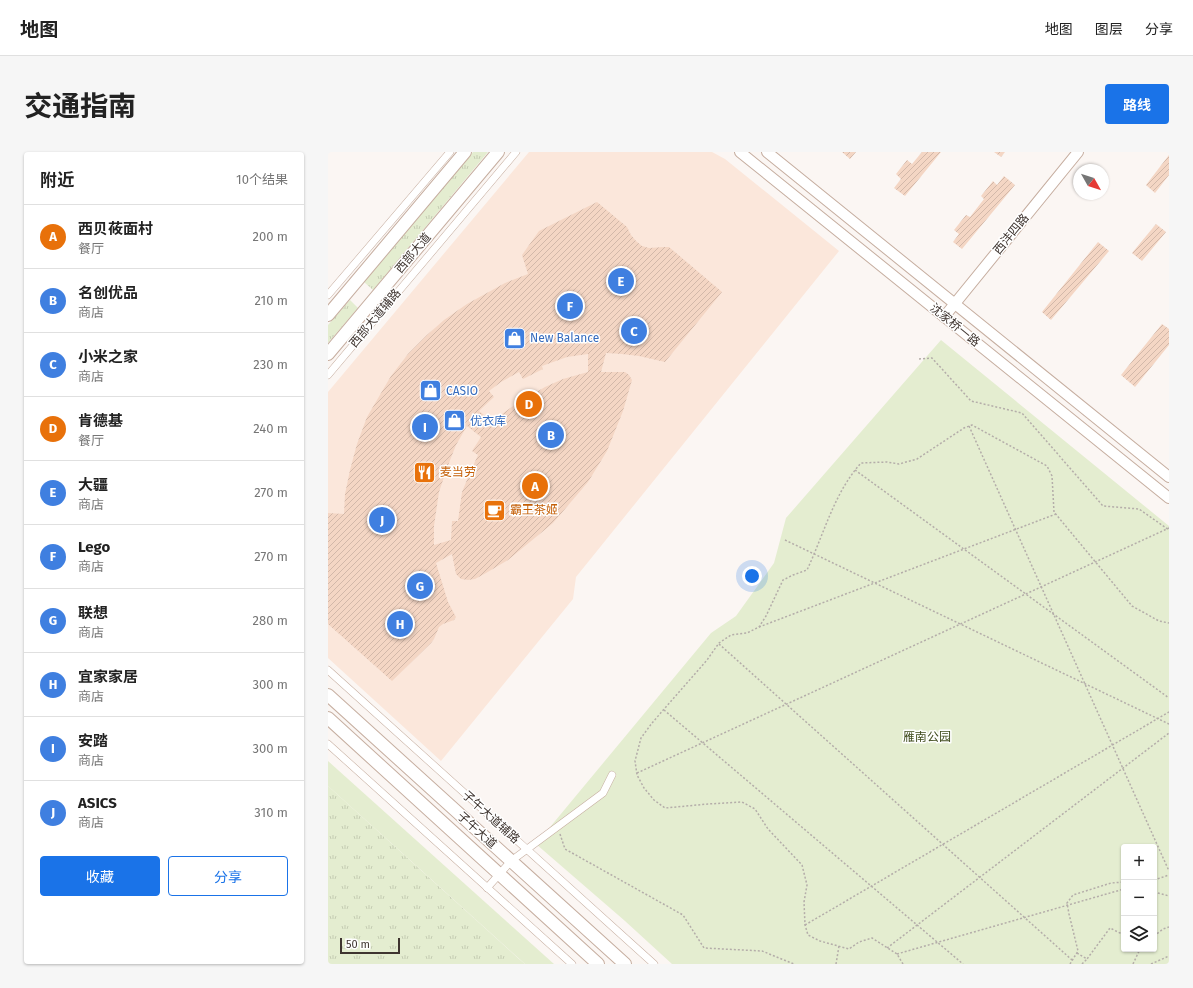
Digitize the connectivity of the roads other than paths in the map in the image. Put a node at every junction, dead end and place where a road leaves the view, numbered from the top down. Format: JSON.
{"nodes":[{"id":1,"x":450,"y":152,"type":"edge"},
{"id":2,"x":465,"y":152,"type":"edge"},
{"id":3,"x":498,"y":152,"type":"edge"},
{"id":4,"x":516,"y":152,"type":"edge"},
{"id":5,"x":740,"y":152,"type":"edge"},
{"id":6,"x":767,"y":152,"type":"edge"},
{"id":7,"x":1078,"y":152,"type":"edge"},
{"id":8,"x":328,"y":295,"type":"edge"},
{"id":9,"x":956,"y":303,"type":"junction"},
{"id":10,"x":328,"y":314,"type":"edge"},
{"id":11,"x":944,"y":316,"type":"junction"},
{"id":12,"x":328,"y":354,"type":"edge"},
{"id":13,"x":328,"y":374,"type":"edge"},
{"id":14,"x":1169,"y":477,"type":"edge"},
{"id":15,"x":1169,"y":498,"type":"edge"},
{"id":16,"x":328,"y":670,"type":"edge"},
{"id":17,"x":328,"y":695,"type":"edge"},
{"id":18,"x":328,"y":718,"type":"edge"},
{"id":19,"x":328,"y":744,"type":"edge"},
{"id":20,"x":612,"y":775,"type":"dead end"},
{"id":21,"x":527,"y":849,"type":"junction"},
{"id":22,"x":511,"y":861,"type":"junction"},
{"id":23,"x":499,"y":874,"type":"junction"},
{"id":24,"x":487,"y":888,"type":"junction"},
{"id":25,"x":572,"y":964,"type":"edge"},
{"id":26,"x":598,"y":964,"type":"edge"},
{"id":27,"x":626,"y":964,"type":"edge"},
{"id":28,"x":654,"y":964,"type":"edge"}],
"edges":[{"from":1,"to":8,"type":"street"},
{"from":2,"to":10,"type":"main road"},
{"from":3,"to":12,"type":"main road","name":"西部大道"},
{"from":4,"to":13,"type":"street","name":"西部大道辅路"},
{"from":5,"to":11,"type":"main road","name":"沈家桥一路"},
{"from":6,"to":9,"type":"main road","name":"沈家桥一路"},
{"from":7,"to":9,"type":"main road","name":"西沣四路"},
{"from":9,"to":11,"type":"main road","name":"西沣四路"},
{"from":9,"to":14,"type":"main road","name":"沈家桥一路"},
{"from":11,"to":15,"type":"main road","name":"沈家桥一路"},
{"from":16,"to":21,"type":"street","name":"子午大道辅路"},
{"from":17,"to":22,"type":"main road","name":"子午大道"},
{"from":18,"to":23,"type":"main road","name":"子午大道"},
{"from":19,"to":24,"type":"street"},
{"from":20,"to":21,"type":"street"},
{"from":21,"to":22,"type":"street"},
{"from":21,"to":28,"type":"street","name":"子午大道辅路"},
{"from":22,"to":23,"type":"street"},
{"from":22,"to":27,"type":"main road","name":"子午大道"},
{"from":23,"to":24,"type":"street"},
{"from":23,"to":26,"type":"main road","name":"子午大道"},
{"from":24,"to":25,"type":"street"}]}
